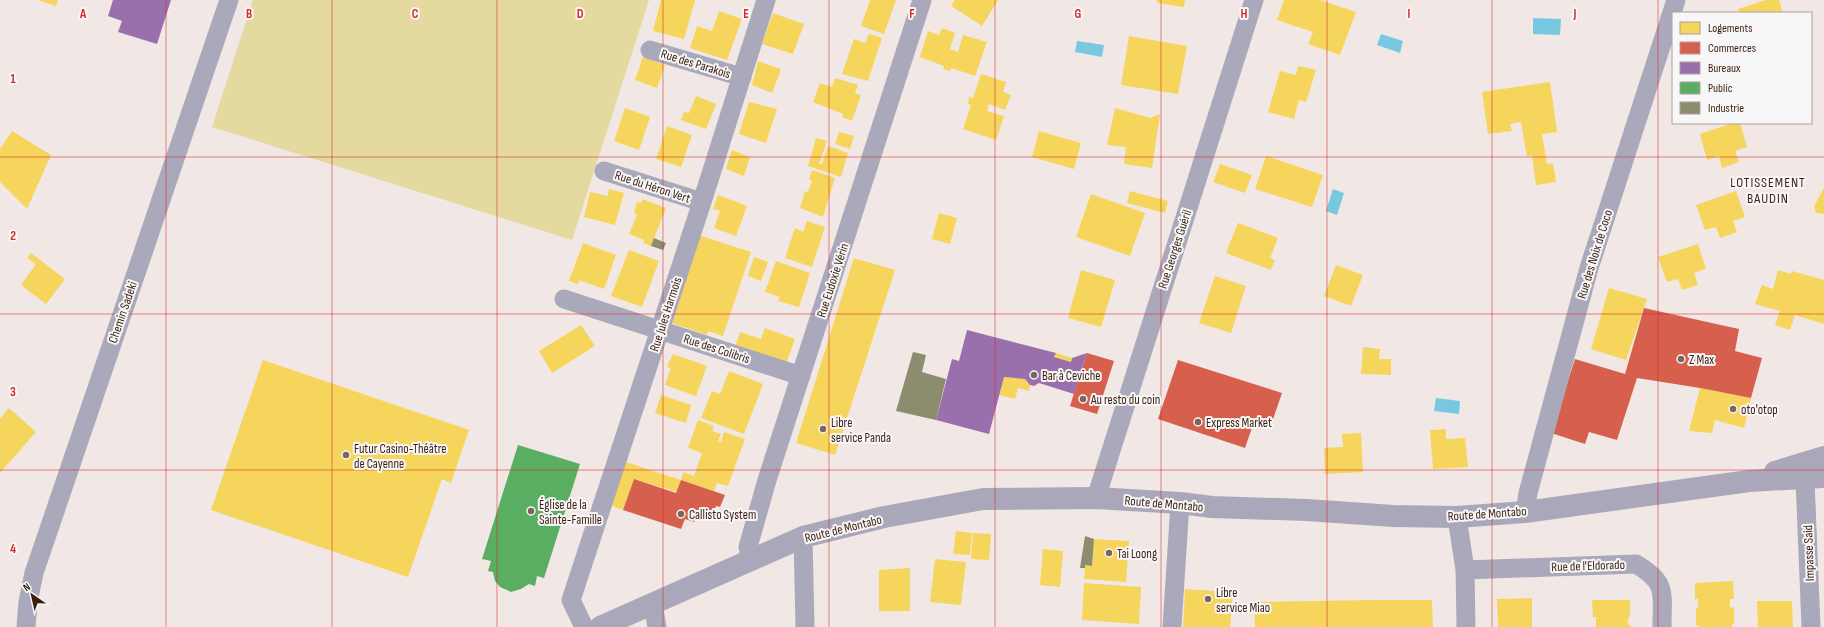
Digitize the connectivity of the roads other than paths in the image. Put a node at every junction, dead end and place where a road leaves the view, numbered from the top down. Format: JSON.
{"nodes":[{"id":1,"x":229,"y":0,"type":"edge"},
{"id":2,"x":766,"y":0,"type":"edge"},
{"id":3,"x":922,"y":0,"type":"edge"},
{"id":4,"x":1254,"y":0,"type":"edge"},
{"id":5,"x":1676,"y":0,"type":"edge"},
{"id":6,"x":1672,"y":12,"type":"edge"},
{"id":7,"x":1672,"y":12,"type":"edge"},
{"id":8,"x":650,"y":50,"type":"dead end"},
{"id":9,"x":742,"y":77,"type":"junction"},
{"id":10,"x":604,"y":170,"type":"dead end"},
{"id":11,"x":702,"y":202,"type":"junction"},
{"id":12,"x":564,"y":299,"type":"dead end"},
{"id":13,"x":660,"y":329,"type":"junction"},
{"id":14,"x":801,"y":376,"type":"junction"},
{"id":15,"x":1824,"y":457,"type":"edge"},
{"id":16,"x":1814,"y":478,"type":"edge"},
{"id":17,"x":1749,"y":480,"type":"junction"},
{"id":18,"x":1096,"y":498,"type":"junction"},
{"id":19,"x":1180,"y":502,"type":"junction"},
{"id":20,"x":1525,"y":512,"type":"junction"},
{"id":21,"x":1457,"y":517,"type":"junction"},
{"id":22,"x":803,"y":537,"type":"junction"},
{"id":23,"x":751,"y":560,"type":"junction"},
{"id":24,"x":1465,"y":570,"type":"junction"},
{"id":25,"x":653,"y":604,"type":"junction"},
{"id":26,"x":26,"y":627,"type":"edge"},
{"id":27,"x":584,"y":627,"type":"edge"},
{"id":28,"x":600,"y":627,"type":"edge"},
{"id":29,"x":657,"y":627,"type":"edge"},
{"id":30,"x":805,"y":627,"type":"edge"},
{"id":31,"x":1172,"y":627,"type":"edge"},
{"id":32,"x":1466,"y":627,"type":"edge"},
{"id":33,"x":1662,"y":627,"type":"edge"},
{"id":34,"x":1811,"y":627,"type":"edge"}],
"edges":[{"from":1,"to":26,"type":"street","name":"Chemin Sadeki"},
{"from":2,"to":9,"type":"street","name":"Rue Jules Harmois"},
{"from":3,"to":14,"type":"street","name":"Rue Eudoxie Vérin"},
{"from":4,"to":18,"type":"street","name":"Rue Georges Guéril"},
{"from":5,"to":6,"type":"street","name":"Rue des Noix de Coco"},
{"from":7,"to":20,"type":"street","name":"Rue des Noix de Coco"},
{"from":8,"to":9,"type":"street","name":"Rue des Parakois"},
{"from":9,"to":11,"type":"street","name":"Rue Jules Harmois"},
{"from":10,"to":11,"type":"street","name":"Rue du Héron Vert"},
{"from":11,"to":13,"type":"street","name":"Rue Jules Harmois"},
{"from":12,"to":13,"type":"street","name":"Rue des Colibris"},
{"from":13,"to":14,"type":"street","name":"Rue des Colibris"},
{"from":13,"to":27,"type":"street","name":"Rue Jules Harmois"},
{"from":14,"to":23,"type":"street","name":"Rue Eudoxie Vérin"},
{"from":15,"to":17,"type":"main road","name":"Route de Montabo"},
{"from":16,"to":17,"type":"main road","name":"Route de Montabo"},
{"from":16,"to":34,"type":"street","name":"Impasse Said"},
{"from":17,"to":20,"type":"main road","name":"Route de Montabo"},
{"from":18,"to":19,"type":"main road","name":"Route de Montabo"},
{"from":18,"to":22,"type":"main road","name":"Route de Montabo"},
{"from":19,"to":21,"type":"main road","name":"Route de Montabo"},
{"from":19,"to":31,"type":"street"},
{"from":20,"to":21,"type":"main road","name":"Route de Montabo"},
{"from":21,"to":24,"type":"street"},
{"from":22,"to":23,"type":"main road","name":"Route de Montabo"},
{"from":22,"to":30,"type":"street"},
{"from":23,"to":25,"type":"main road","name":"Route de Montabo"},
{"from":24,"to":32,"type":"street"},
{"from":24,"to":33,"type":"street","name":"Rue de l'Eldorado"},
{"from":25,"to":28,"type":"main road","name":"Route de Montabo"},
{"from":25,"to":29,"type":"street"}]}
